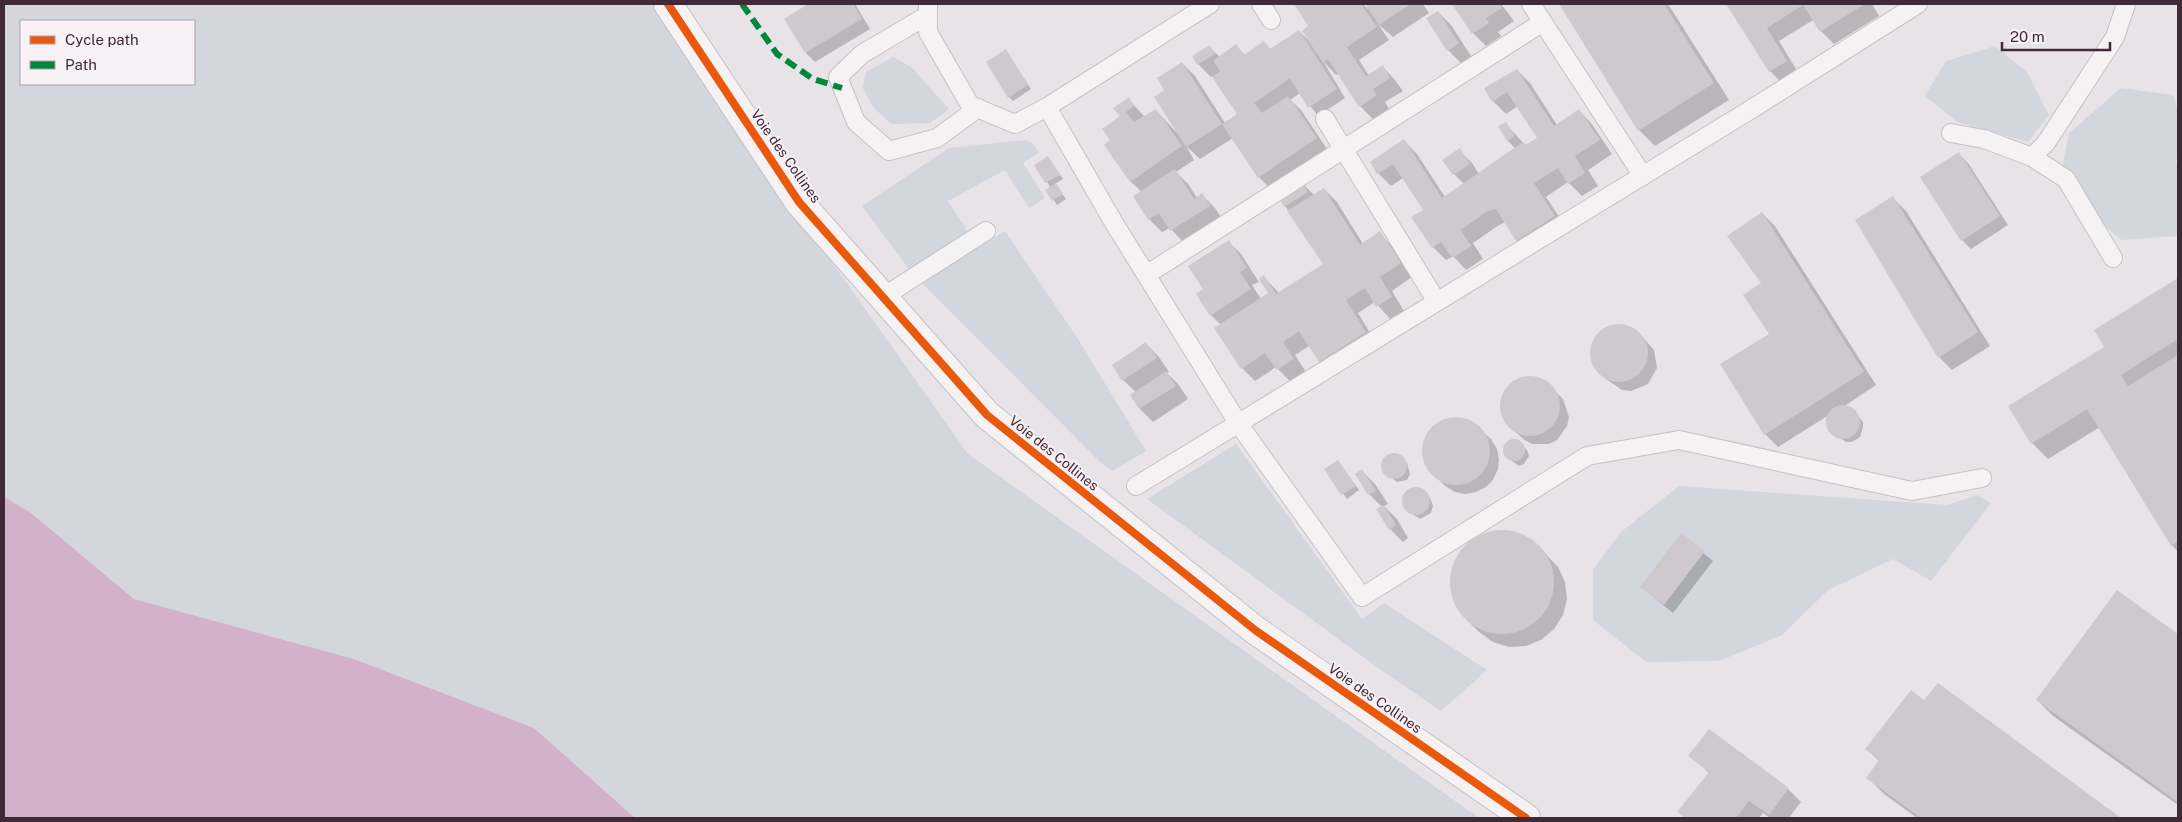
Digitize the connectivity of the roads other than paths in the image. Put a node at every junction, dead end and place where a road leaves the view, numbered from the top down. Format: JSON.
{"nodes":[{"id":1,"x":668,"y":4,"type":"edge"},
{"id":2,"x":1210,"y":4,"type":"edge"},
{"id":3,"x":1261,"y":4,"type":"edge"},
{"id":4,"x":1531,"y":4,"type":"edge"},
{"id":5,"x":1918,"y":4,"type":"edge"},
{"id":6,"x":2126,"y":4,"type":"edge"},
{"id":7,"x":928,"y":9,"type":"edge"},
{"id":8,"x":1271,"y":20,"type":"dead end"},
{"id":9,"x":1543,"y":22,"type":"junction"},
{"id":10,"x":1047,"y":107,"type":"junction"},
{"id":11,"x":978,"y":108,"type":"junction"},
{"id":12,"x":1325,"y":119,"type":"dead end"},
{"id":13,"x":1951,"y":133,"type":"dead end"},
{"id":14,"x":1344,"y":149,"type":"junction"},
{"id":15,"x":2032,"y":157,"type":"junction"},
{"id":16,"x":1643,"y":176,"type":"junction"},
{"id":17,"x":986,"y":231,"type":"dead end"},
{"id":18,"x":2113,"y":258,"type":"dead end"},
{"id":19,"x":1146,"y":275,"type":"junction"},
{"id":20,"x":883,"y":297,"type":"junction"},
{"id":21,"x":1437,"y":302,"type":"junction"},
{"id":22,"x":1238,"y":423,"type":"junction"},
{"id":23,"x":1982,"y":478,"type":"dead end"},
{"id":24,"x":1136,"y":486,"type":"dead end"},
{"id":25,"x":1526,"y":818,"type":"edge"}],
"edges":[{"from":1,"to":20,"type":"street","name":"Voie des Collines"},
{"from":2,"to":10,"type":"lane"},
{"from":3,"to":8,"type":"lane"},
{"from":4,"to":9,"type":"lane"},
{"from":5,"to":16,"type":"lane"},
{"from":6,"to":15,"type":"lane"},
{"from":7,"to":11,"type":"lane"},
{"from":7,"to":11,"type":"lane"},
{"from":9,"to":14,"type":"lane"},
{"from":9,"to":16,"type":"lane"},
{"from":10,"to":11,"type":"lane"},
{"from":10,"to":19,"type":"lane"},
{"from":12,"to":14,"type":"lane"},
{"from":13,"to":15,"type":"lane"},
{"from":14,"to":19,"type":"lane"},
{"from":14,"to":21,"type":"lane"},
{"from":15,"to":18,"type":"lane"},
{"from":16,"to":21,"type":"lane"},
{"from":17,"to":20,"type":"lane"},
{"from":19,"to":22,"type":"lane"},
{"from":20,"to":25,"type":"street","name":"Voie des Collines"},
{"from":21,"to":22,"type":"lane"},
{"from":22,"to":23,"type":"lane"},
{"from":22,"to":24,"type":"lane"}]}
